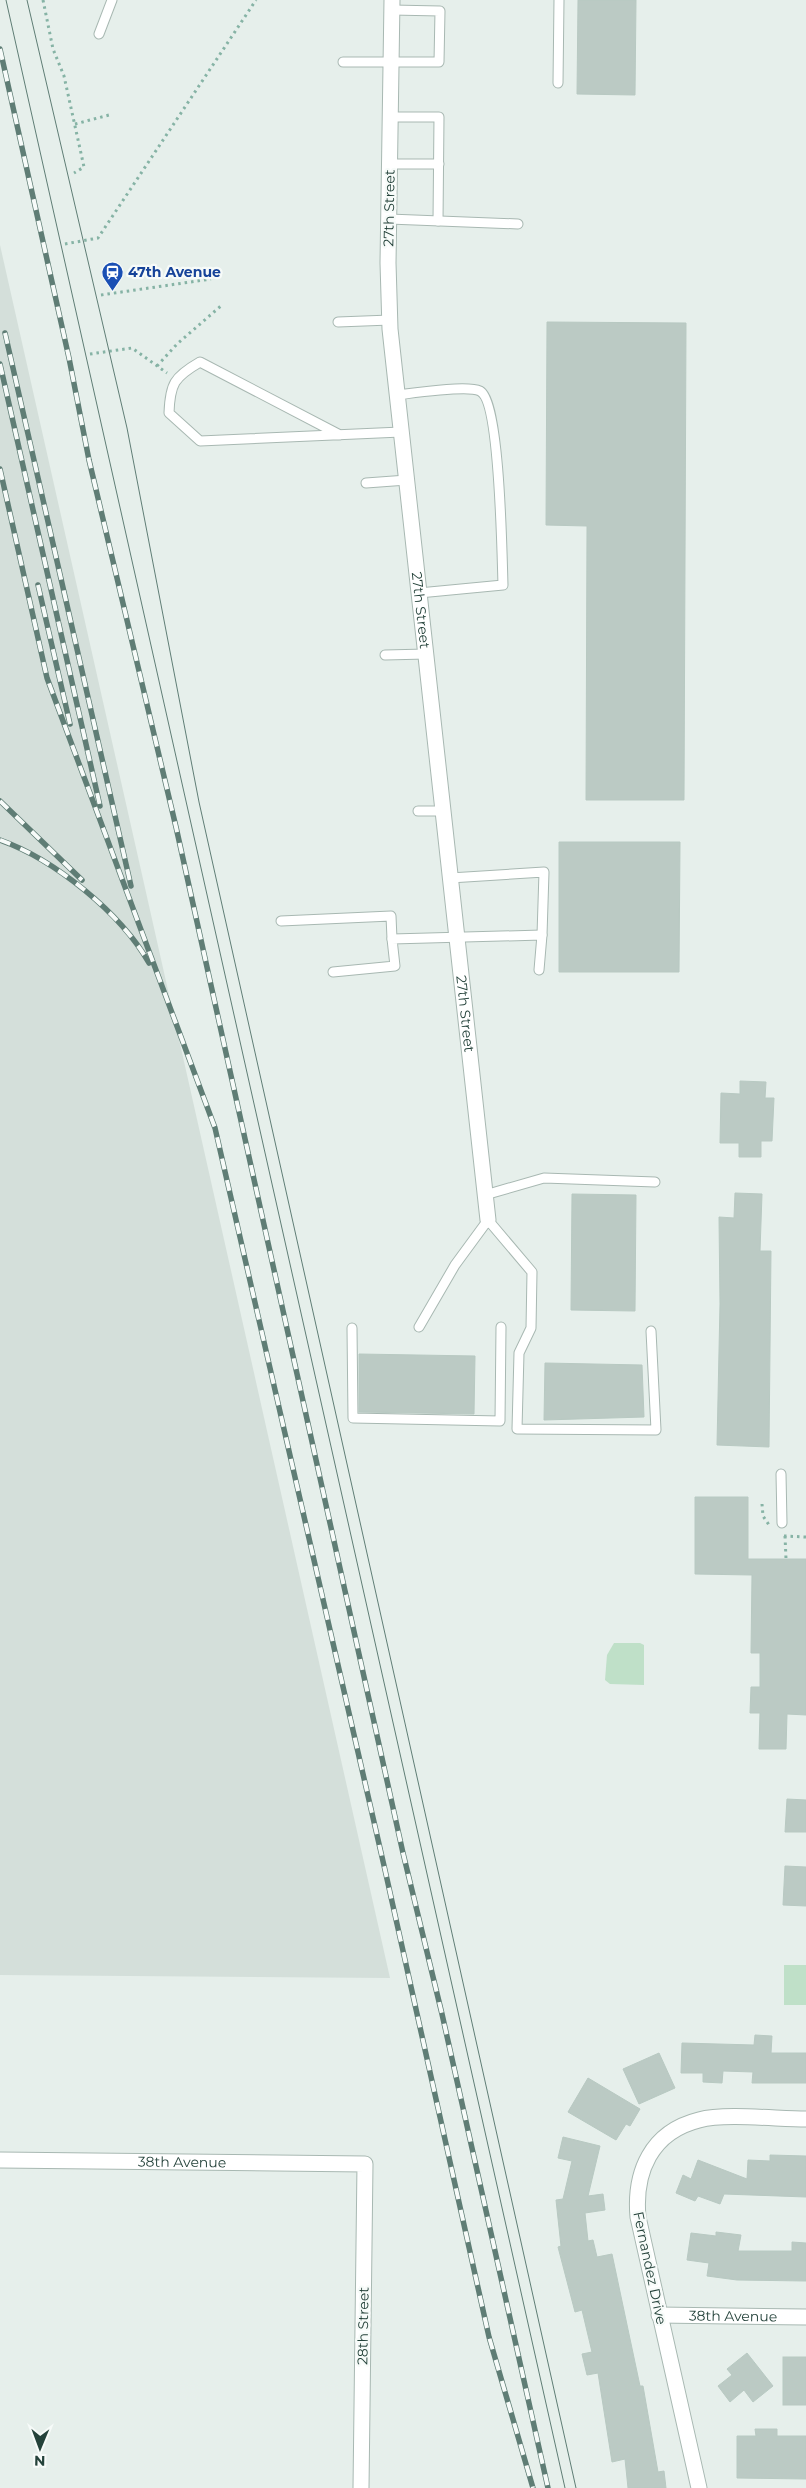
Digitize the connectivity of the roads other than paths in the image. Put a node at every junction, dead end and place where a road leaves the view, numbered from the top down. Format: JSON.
{"nodes":[{"id":1,"x":112,"y":0,"type":"edge"},
{"id":2,"x":559,"y":0,"type":"edge"},
{"id":3,"x":392,"y":5,"type":"edge"},
{"id":4,"x":99,"y":34,"type":"dead end"},
{"id":5,"x":391,"y":60,"type":"junction"},
{"id":6,"x":343,"y":62,"type":"dead end"},
{"id":7,"x":558,"y":83,"type":"dead end"},
{"id":8,"x":390,"y":116,"type":"junction"},
{"id":9,"x":390,"y":164,"type":"junction"},
{"id":10,"x":439,"y":164,"type":"junction"},
{"id":11,"x":388,"y":219,"type":"junction"},
{"id":12,"x":438,"y":221,"type":"junction"},
{"id":13,"x":518,"y":224,"type":"dead end"},
{"id":14,"x":390,"y":320,"type":"junction"},
{"id":15,"x":338,"y":322,"type":"dead end"},
{"id":16,"x":397,"y":395,"type":"junction"},
{"id":17,"x":401,"y":432,"type":"junction"},
{"id":18,"x":340,"y":435,"type":"junction"},
{"id":19,"x":406,"y":480,"type":"junction"},
{"id":20,"x":366,"y":484,"type":"dead end"},
{"id":21,"x":419,"y":593,"type":"junction"},
{"id":22,"x":426,"y":654,"type":"junction"},
{"id":23,"x":385,"y":655,"type":"dead end"},
{"id":24,"x":443,"y":811,"type":"junction"},
{"id":25,"x":418,"y":812,"type":"dead end"},
{"id":26,"x":450,"y":878,"type":"junction"},
{"id":27,"x":281,"y":921,"type":"dead end"},
{"id":28,"x":542,"y":934,"type":"junction"},
{"id":29,"x":457,"y":936,"type":"junction"},
{"id":30,"x":392,"y":939,"type":"junction"},
{"id":31,"x":539,"y":970,"type":"dead end"},
{"id":32,"x":334,"y":972,"type":"dead end"},
{"id":33,"x":655,"y":1182,"type":"dead end"},
{"id":34,"x":485,"y":1196,"type":"junction"},
{"id":35,"x":488,"y":1220,"type":"junction"},
{"id":36,"x":419,"y":1327,"type":"dead end"},
{"id":37,"x":501,"y":1327,"type":"dead end"},
{"id":38,"x":352,"y":1328,"type":"dead end"},
{"id":39,"x":651,"y":1331,"type":"dead end"},
{"id":40,"x":782,"y":1474,"type":"dead end"},
{"id":41,"x":782,"y":1523,"type":"dead end"},
{"id":42,"x":806,"y":2119,"type":"edge"},
{"id":43,"x":0,"y":2160,"type":"edge"},
{"id":44,"x":365,"y":2164,"type":"joint"},
{"id":45,"x":660,"y":2315,"type":"junction"},
{"id":46,"x":806,"y":2317,"type":"edge"},
{"id":47,"x":361,"y":2488,"type":"edge"},
{"id":48,"x":699,"y":2488,"type":"edge"}],
"edges":[{"from":1,"to":4,"type":"lane"},
{"from":2,"to":7,"type":"lane"},
{"from":3,"to":5,"type":"street","name":"27th Street"},
{"from":3,"to":5,"type":"lane"},
{"from":5,"to":6,"type":"lane"},
{"from":5,"to":8,"type":"street","name":"27th Street"},
{"from":8,"to":9,"type":"street","name":"27th Street"},
{"from":8,"to":10,"type":"lane"},
{"from":9,"to":10,"type":"lane"},
{"from":9,"to":11,"type":"street","name":"27th Street"},
{"from":10,"to":12,"type":"lane"},
{"from":11,"to":12,"type":"lane"},
{"from":11,"to":14,"type":"street","name":"27th Street"},
{"from":12,"to":13,"type":"lane"},
{"from":14,"to":15,"type":"lane"},
{"from":14,"to":16,"type":"street","name":"27th Street"},
{"from":16,"to":17,"type":"street","name":"27th Street"},
{"from":16,"to":21,"type":"lane"},
{"from":17,"to":18,"type":"lane"},
{"from":17,"to":19,"type":"street","name":"27th Street"},
{"from":18,"to":18,"type":"lane"},
{"from":19,"to":20,"type":"lane"},
{"from":19,"to":21,"type":"street","name":"27th Street"},
{"from":21,"to":22,"type":"street","name":"27th Street"},
{"from":22,"to":23,"type":"lane"},
{"from":22,"to":24,"type":"street","name":"27th Street"},
{"from":24,"to":25,"type":"lane"},
{"from":24,"to":26,"type":"street","name":"27th Street"},
{"from":26,"to":28,"type":"lane"},
{"from":26,"to":29,"type":"street","name":"27th Street"},
{"from":27,"to":30,"type":"lane"},
{"from":28,"to":29,"type":"lane"},
{"from":28,"to":31,"type":"lane"},
{"from":29,"to":30,"type":"lane"},
{"from":29,"to":34,"type":"street","name":"27th Street"},
{"from":30,"to":32,"type":"lane"},
{"from":33,"to":34,"type":"lane"},
{"from":34,"to":35,"type":"street","name":"27th Street"},
{"from":35,"to":36,"type":"lane"},
{"from":35,"to":39,"type":"lane"},
{"from":37,"to":38,"type":"lane"},
{"from":40,"to":41,"type":"lane"},
{"from":42,"to":45,"type":"street","name":"Fernandez Drive"},
{"from":43,"to":44,"type":"street","name":"38th Avenue"},
{"from":44,"to":47,"type":"street","name":"28th Street"},
{"from":45,"to":46,"type":"street","name":"38th Avenue"},
{"from":45,"to":48,"type":"street","name":"Fernandez Drive"}]}
